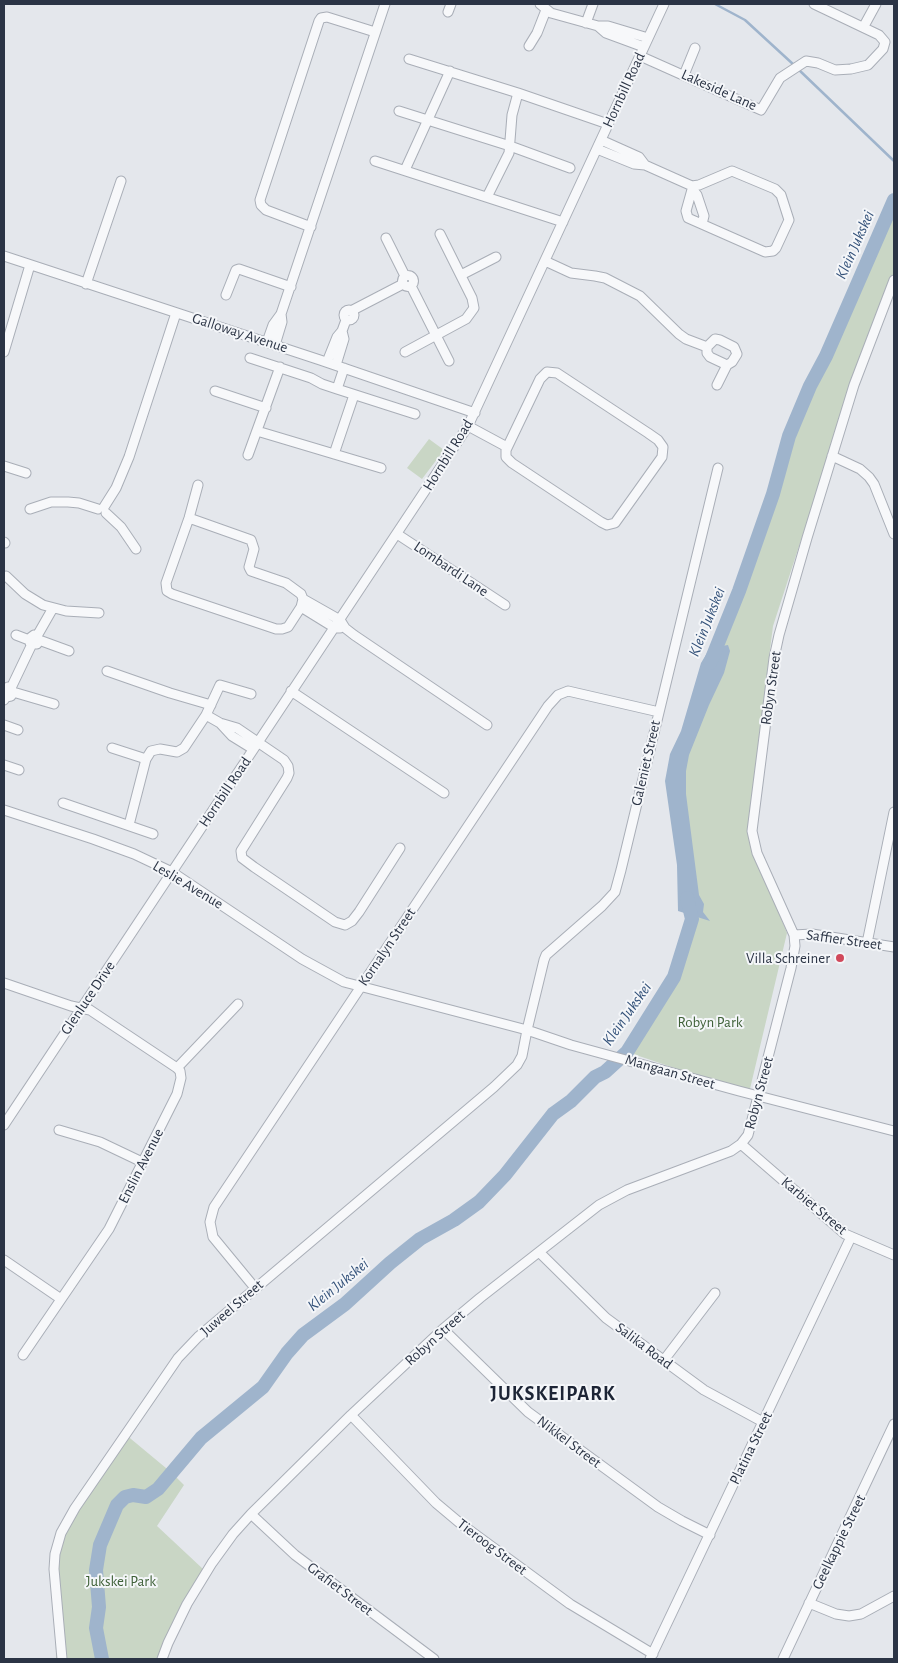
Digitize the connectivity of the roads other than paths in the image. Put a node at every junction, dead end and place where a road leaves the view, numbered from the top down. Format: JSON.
{"nodes":[{"id":1,"x":385,"y":4,"type":"edge"},
{"id":2,"x":592,"y":4,"type":"edge"},
{"id":3,"x":664,"y":4,"type":"edge"},
{"id":4,"x":814,"y":4,"type":"edge"},
{"id":5,"x":876,"y":4,"type":"edge"},
{"id":6,"x":543,"y":7,"type":"edge"},
{"id":7,"x":586,"y":23,"type":"junction"},
{"id":8,"x":598,"y":26,"type":"junction"},
{"id":9,"x":864,"y":26,"type":"junction"},
{"id":10,"x":375,"y":32,"type":"junction"},
{"id":11,"x":648,"y":38,"type":"junction"},
{"id":12,"x":529,"y":46,"type":"dead end"},
{"id":13,"x":696,"y":48,"type":"dead end"},
{"id":14,"x":642,"y":51,"type":"junction"},
{"id":15,"x":409,"y":59,"type":"dead end"},
{"id":16,"x":450,"y":71,"type":"junction"},
{"id":17,"x":684,"y":75,"type":"junction"},
{"id":18,"x":518,"y":93,"type":"junction"},
{"id":19,"x":399,"y":111,"type":"dead end"},
{"id":20,"x":428,"y":119,"type":"junction"},
{"id":21,"x":608,"y":124,"type":"junction"},
{"id":22,"x":599,"y":145,"type":"junction"},
{"id":23,"x":510,"y":146,"type":"junction"},
{"id":24,"x":375,"y":161,"type":"dead end"},
{"id":25,"x":570,"y":168,"type":"dead end"},
{"id":26,"x":405,"y":170,"type":"junction"},
{"id":27,"x":122,"y":181,"type":"dead end"},
{"id":28,"x":693,"y":188,"type":"junction"},
{"id":29,"x":487,"y":197,"type":"junction"},
{"id":30,"x":563,"y":222,"type":"junction"},
{"id":31,"x":702,"y":224,"type":"junction"},
{"id":32,"x":311,"y":227,"type":"junction"},
{"id":33,"x":440,"y":234,"type":"dead end"},
{"id":34,"x":386,"y":238,"type":"dead end"},
{"id":35,"x":4,"y":256,"type":"edge"},
{"id":36,"x":496,"y":257,"type":"dead end"},
{"id":37,"x":545,"y":261,"type":"junction"},
{"id":38,"x":30,"y":265,"type":"junction"},
{"id":39,"x":461,"y":275,"type":"junction"},
{"id":40,"x":894,"y":280,"type":"edge"},
{"id":41,"x":406,"y":282,"type":"junction"},
{"id":42,"x":86,"y":284,"type":"junction"},
{"id":43,"x":291,"y":287,"type":"junction"},
{"id":44,"x":226,"y":295,"type":"dead end"},
{"id":45,"x":176,"y":313,"type":"junction"},
{"id":46,"x":436,"y":334,"type":"junction"},
{"id":47,"x":271,"y":344,"type":"junction"},
{"id":48,"x":707,"y":347,"type":"junction"},
{"id":49,"x":4,"y":352,"type":"edge"},
{"id":50,"x":405,"y":352,"type":"dead end"},
{"id":51,"x":250,"y":358,"type":"dead end"},
{"id":52,"x":449,"y":361,"type":"dead end"},
{"id":53,"x":335,"y":365,"type":"junction"},
{"id":54,"x":727,"y":365,"type":"junction"},
{"id":55,"x":280,"y":367,"type":"junction"},
{"id":56,"x":717,"y":385,"type":"dead end"},
{"id":57,"x":336,"y":390,"type":"junction"},
{"id":58,"x":215,"y":392,"type":"dead end"},
{"id":59,"x":354,"y":395,"type":"junction"},
{"id":60,"x":266,"y":408,"type":"junction"},
{"id":61,"x":475,"y":413,"type":"junction"},
{"id":62,"x":415,"y":414,"type":"dead end"},
{"id":63,"x":468,"y":426,"type":"junction"},
{"id":64,"x":257,"y":431,"type":"junction"},
{"id":65,"x":507,"y":447,"type":"junction"},
{"id":66,"x":334,"y":454,"type":"junction"},
{"id":67,"x":248,"y":455,"type":"dead end"},
{"id":68,"x":832,"y":456,"type":"junction"},
{"id":69,"x":4,"y":466,"type":"edge"},
{"id":70,"x":381,"y":468,"type":"dead end"},
{"id":71,"x":718,"y":468,"type":"dead end"},
{"id":72,"x":26,"y":473,"type":"dead end"},
{"id":73,"x":198,"y":485,"type":"dead end"},
{"id":74,"x":30,"y":509,"type":"dead end"},
{"id":75,"x":103,"y":509,"type":"junction"},
{"id":76,"x":189,"y":518,"type":"junction"},
{"id":77,"x":398,"y":534,"type":"junction"},
{"id":78,"x":894,"y":534,"type":"edge"},
{"id":79,"x":136,"y":549,"type":"dead end"},
{"id":80,"x":6,"y":576,"type":"dead end"},
{"id":81,"x":302,"y":603,"type":"junction"},
{"id":82,"x":505,"y":605,"type":"dead end"},
{"id":83,"x":53,"y":608,"type":"junction"},
{"id":84,"x":99,"y":613,"type":"dead end"},
{"id":85,"x":340,"y":625,"type":"junction"},
{"id":86,"x":16,"y":635,"type":"dead end"},
{"id":87,"x":34,"y":640,"type":"junction"},
{"id":88,"x":69,"y":650,"type":"dead end"},
{"id":89,"x":107,"y":671,"type":"dead end"},
{"id":90,"x":291,"y":691,"type":"junction"},
{"id":91,"x":7,"y":694,"type":"edge"},
{"id":92,"x":251,"y":694,"type":"dead end"},
{"id":93,"x":54,"y":704,"type":"dead end"},
{"id":94,"x":212,"y":705,"type":"junction"},
{"id":95,"x":659,"y":712,"type":"junction"},
{"id":96,"x":206,"y":715,"type":"junction"},
{"id":97,"x":4,"y":725,"type":"edge"},
{"id":98,"x":487,"y":725,"type":"dead end"},
{"id":99,"x":18,"y":730,"type":"dead end"},
{"id":100,"x":256,"y":745,"type":"junction"},
{"id":101,"x":112,"y":748,"type":"dead end"},
{"id":102,"x":146,"y":759,"type":"junction"},
{"id":103,"x":4,"y":765,"type":"edge"},
{"id":104,"x":19,"y":770,"type":"dead end"},
{"id":105,"x":444,"y":793,"type":"dead end"},
{"id":106,"x":63,"y":803,"type":"dead end"},
{"id":107,"x":4,"y":810,"type":"edge"},
{"id":108,"x":894,"y":812,"type":"edge"},
{"id":109,"x":128,"y":826,"type":"junction"},
{"id":110,"x":154,"y":834,"type":"dead end"},
{"id":111,"x":400,"y":848,"type":"dead end"},
{"id":112,"x":172,"y":872,"type":"junction"},
{"id":113,"x":794,"y":935,"type":"junction"},
{"id":114,"x":867,"y":943,"type":"junction"},
{"id":115,"x":894,"y":947,"type":"edge"},
{"id":116,"x":4,"y":983,"type":"edge"},
{"id":117,"x":360,"y":988,"type":"junction"},
{"id":118,"x":238,"y":1004,"type":"dead end"},
{"id":119,"x":81,"y":1008,"type":"junction"},
{"id":120,"x":526,"y":1030,"type":"junction"},
{"id":121,"x":177,"y":1068,"type":"junction"},
{"id":122,"x":759,"y":1096,"type":"junction"},
{"id":123,"x":4,"y":1125,"type":"edge"},
{"id":124,"x":59,"y":1130,"type":"dead end"},
{"id":125,"x":894,"y":1131,"type":"edge"},
{"id":126,"x":742,"y":1144,"type":"junction"},
{"id":127,"x":142,"y":1162,"type":"junction"},
{"id":128,"x":851,"y":1237,"type":"junction"},
{"id":129,"x":539,"y":1252,"type":"junction"},
{"id":130,"x":894,"y":1254,"type":"edge"},
{"id":131,"x":4,"y":1260,"type":"edge"},
{"id":132,"x":255,"y":1288,"type":"junction"},
{"id":133,"x":715,"y":1293,"type":"dead end"},
{"id":134,"x":61,"y":1299,"type":"junction"},
{"id":135,"x":443,"y":1329,"type":"junction"},
{"id":136,"x":23,"y":1355,"type":"dead end"},
{"id":137,"x":664,"y":1360,"type":"junction"},
{"id":138,"x":351,"y":1415,"type":"junction"},
{"id":139,"x":763,"y":1422,"type":"junction"},
{"id":140,"x":894,"y":1424,"type":"edge"},
{"id":141,"x":251,"y":1514,"type":"junction"},
{"id":142,"x":710,"y":1535,"type":"junction"},
{"id":143,"x":894,"y":1596,"type":"edge"},
{"id":144,"x":810,"y":1603,"type":"junction"},
{"id":145,"x":652,"y":1657,"type":"edge"},
{"id":146,"x":62,"y":1659,"type":"edge"},
{"id":147,"x":162,"y":1659,"type":"edge"},
{"id":148,"x":434,"y":1659,"type":"edge"},
{"id":149,"x":783,"y":1659,"type":"edge"}],
"edges":[{"from":1,"to":10,"type":"street"},
{"from":2,"to":7,"type":"street"},
{"from":3,"to":11,"type":"street","name":"Hornbill Road"},
{"from":4,"to":9,"type":"street"},
{"from":5,"to":9,"type":"street"},
{"from":6,"to":7,"type":"street"},
{"from":6,"to":12,"type":"street"},
{"from":7,"to":8,"type":"street"},
{"from":8,"to":11,"type":"street"},
{"from":8,"to":14,"type":"street","name":"Lakeside Lane"},
{"from":9,"to":17,"type":"street","name":"Lakeside Lane"},
{"from":10,"to":32,"type":"street"},
{"from":10,"to":32,"type":"street"},
{"from":11,"to":14,"type":"street","name":"Hornbill Road"},
{"from":13,"to":17,"type":"street"},
{"from":14,"to":17,"type":"street","name":"Lakeside Lane"},
{"from":14,"to":21,"type":"street","name":"Hornbill Road"},
{"from":15,"to":16,"type":"street"},
{"from":16,"to":18,"type":"street"},
{"from":16,"to":20,"type":"street"},
{"from":18,"to":21,"type":"street"},
{"from":18,"to":23,"type":"street"},
{"from":19,"to":20,"type":"street"},
{"from":20,"to":23,"type":"street"},
{"from":20,"to":26,"type":"street"},
{"from":21,"to":22,"type":"street","name":"Hornbill Road"},
{"from":22,"to":28,"type":"street"},
{"from":22,"to":30,"type":"street","name":"Hornbill Road"},
{"from":23,"to":25,"type":"street"},
{"from":23,"to":29,"type":"street"},
{"from":24,"to":26,"type":"street"},
{"from":26,"to":29,"type":"street"},
{"from":27,"to":42,"type":"street"},
{"from":28,"to":31,"type":"street"},
{"from":28,"to":31,"type":"street"},
{"from":28,"to":31,"type":"street"},
{"from":29,"to":30,"type":"street"},
{"from":30,"to":37,"type":"street","name":"Hornbill Road"},
{"from":32,"to":43,"type":"street"},
{"from":33,"to":39,"type":"street"},
{"from":34,"to":41,"type":"street"},
{"from":35,"to":38,"type":"street","name":"Galloway Avenue"},
{"from":36,"to":39,"type":"street"},
{"from":37,"to":48,"type":"street"},
{"from":37,"to":61,"type":"street","name":"Hornbill Road"},
{"from":38,"to":42,"type":"street","name":"Galloway Avenue"},
{"from":38,"to":49,"type":"street"},
{"from":39,"to":46,"type":"street"},
{"from":40,"to":68,"type":"street","name":"Robyn Street"},
{"from":41,"to":46,"type":"street"},
{"from":41,"to":53,"type":"street"},
{"from":42,"to":45,"type":"street","name":"Galloway Avenue"},
{"from":43,"to":44,"type":"street"},
{"from":43,"to":47,"type":"street"},
{"from":45,"to":47,"type":"street","name":"Galloway Avenue"},
{"from":45,"to":75,"type":"street"},
{"from":46,"to":50,"type":"street"},
{"from":46,"to":52,"type":"street"},
{"from":47,"to":53,"type":"street","name":"Galloway Avenue"},
{"from":48,"to":54,"type":"street"},
{"from":48,"to":54,"type":"street"},
{"from":51,"to":55,"type":"street"},
{"from":53,"to":57,"type":"street"},
{"from":53,"to":61,"type":"street","name":"Galloway Avenue"},
{"from":54,"to":56,"type":"street"},
{"from":55,"to":57,"type":"street"},
{"from":55,"to":60,"type":"street"},
{"from":57,"to":59,"type":"street"},
{"from":58,"to":60,"type":"street"},
{"from":59,"to":62,"type":"street"},
{"from":59,"to":66,"type":"street"},
{"from":60,"to":64,"type":"street"},
{"from":61,"to":63,"type":"street","name":"Hornbill Road"},
{"from":63,"to":65,"type":"street"},
{"from":63,"to":77,"type":"street","name":"Hornbill Road"},
{"from":64,"to":66,"type":"street"},
{"from":64,"to":67,"type":"street"},
{"from":65,"to":65,"type":"street"},
{"from":66,"to":70,"type":"street"},
{"from":68,"to":78,"type":"street"},
{"from":68,"to":113,"type":"street","name":"Robyn Street"},
{"from":69,"to":72,"type":"street"},
{"from":71,"to":95,"type":"street","name":"Galeniet Street"},
{"from":73,"to":76,"type":"street"},
{"from":74,"to":75,"type":"street"},
{"from":75,"to":79,"type":"street"},
{"from":76,"to":81,"type":"street"},
{"from":76,"to":81,"type":"street"},
{"from":77,"to":82,"type":"street","name":"Lombardi Lane"},
{"from":77,"to":85,"type":"street","name":"Hornbill Road"},
{"from":80,"to":83,"type":"street"},
{"from":81,"to":85,"type":"street"},
{"from":83,"to":84,"type":"street"},
{"from":83,"to":87,"type":"street"},
{"from":85,"to":90,"type":"street","name":"Hornbill Road"},
{"from":85,"to":98,"type":"street"},
{"from":86,"to":87,"type":"street"},
{"from":87,"to":88,"type":"street"},
{"from":87,"to":91,"type":"street"},
{"from":89,"to":94,"type":"street"},
{"from":90,"to":100,"type":"street","name":"Hornbill Road"},
{"from":90,"to":105,"type":"street"},
{"from":91,"to":93,"type":"street"},
{"from":92,"to":94,"type":"street"},
{"from":94,"to":96,"type":"street"},
{"from":95,"to":117,"type":"street","name":"Kornalyn Street"},
{"from":95,"to":120,"type":"street","name":"Galeniet Street"},
{"from":96,"to":100,"type":"street"},
{"from":96,"to":102,"type":"street"},
{"from":97,"to":99,"type":"street"},
{"from":100,"to":111,"type":"street"},
{"from":100,"to":112,"type":"street","name":"Hornbill Road"},
{"from":101,"to":102,"type":"street"},
{"from":102,"to":109,"type":"street"},
{"from":103,"to":104,"type":"street"},
{"from":106,"to":109,"type":"street"},
{"from":107,"to":112,"type":"street","name":"Leslie Avenue"},
{"from":108,"to":114,"type":"street"},
{"from":109,"to":110,"type":"street"},
{"from":112,"to":117,"type":"street","name":"Leslie Avenue"},
{"from":112,"to":119,"type":"street","name":"Glenluce Drive"},
{"from":113,"to":114,"type":"street","name":"Saffier Street"},
{"from":113,"to":122,"type":"street","name":"Robyn Street"},
{"from":114,"to":115,"type":"street","name":"Saffier Street"},
{"from":116,"to":119,"type":"street"},
{"from":117,"to":120,"type":"street","name":"Mangaan Street"},
{"from":117,"to":132,"type":"street","name":"Kornalyn Street"},
{"from":118,"to":121,"type":"street"},
{"from":119,"to":121,"type":"street"},
{"from":119,"to":123,"type":"street","name":"Glenluce Drive"},
{"from":120,"to":122,"type":"street","name":"Mangaan Street"},
{"from":120,"to":132,"type":"street","name":"Juweel Street"},
{"from":121,"to":127,"type":"street","name":"Enslin Avenue"},
{"from":122,"to":125,"type":"street","name":"Mangaan Street"},
{"from":122,"to":126,"type":"street","name":"Robyn Street"},
{"from":124,"to":127,"type":"street"},
{"from":126,"to":128,"type":"street","name":"Karbiet Street"},
{"from":126,"to":129,"type":"street","name":"Robyn Street"},
{"from":127,"to":134,"type":"street","name":"Enslin Avenue"},
{"from":128,"to":130,"type":"street","name":"Karbiet Street"},
{"from":128,"to":139,"type":"street","name":"Platina Street"},
{"from":129,"to":135,"type":"street","name":"Robyn Street"},
{"from":129,"to":137,"type":"street","name":"Salika Road"},
{"from":131,"to":134,"type":"street"},
{"from":132,"to":146,"type":"street","name":"Juweel Street"},
{"from":133,"to":137,"type":"street"},
{"from":134,"to":136,"type":"street","name":"Enslin Avenue"},
{"from":135,"to":138,"type":"street","name":"Robyn Street"},
{"from":135,"to":142,"type":"street","name":"Nikkel Street"},
{"from":137,"to":139,"type":"street","name":"Salika Road"},
{"from":138,"to":141,"type":"street","name":"Robyn Street"},
{"from":138,"to":145,"type":"street","name":"Tieroog Street"},
{"from":139,"to":142,"type":"street","name":"Platina Street"},
{"from":140,"to":144,"type":"street","name":"Geelkappie Street"},
{"from":141,"to":147,"type":"street","name":"Robyn Street"},
{"from":141,"to":148,"type":"street","name":"Grafiet Street"},
{"from":142,"to":145,"type":"street","name":"Platina Street"},
{"from":143,"to":144,"type":"street"},
{"from":144,"to":149,"type":"street","name":"Geelkappie Street"}]}
